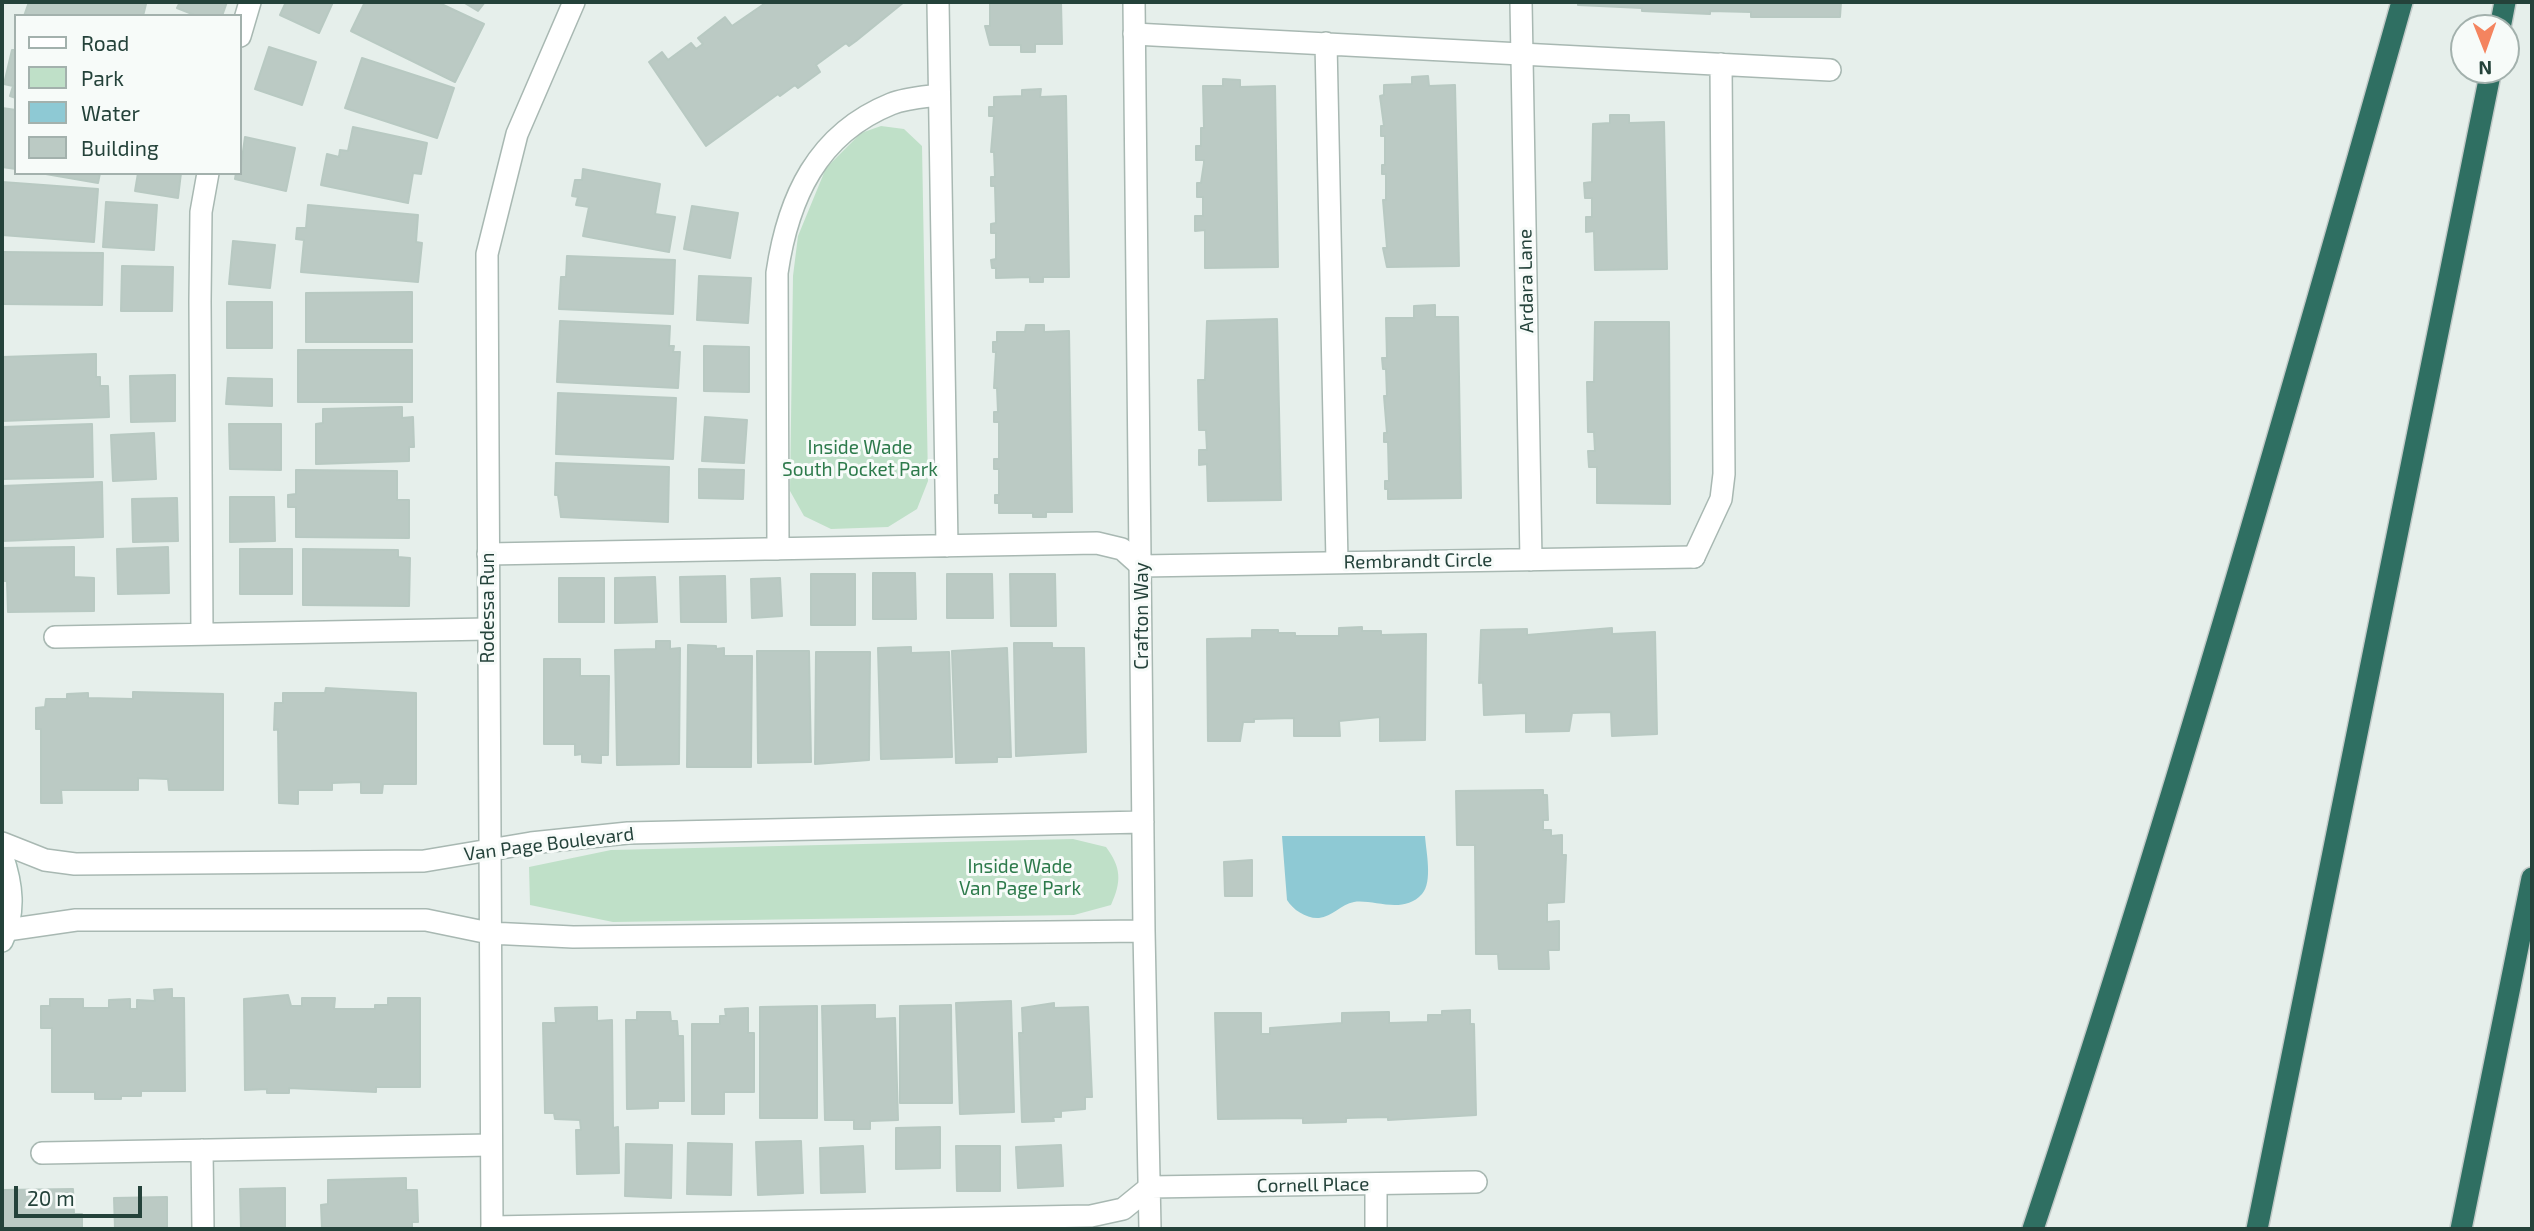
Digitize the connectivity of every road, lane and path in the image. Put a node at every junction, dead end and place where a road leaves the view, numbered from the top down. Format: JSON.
{"nodes":[{"id":1,"x":250,"y":2,"type":"edge"},
{"id":2,"x":574,"y":2,"type":"edge"},
{"id":3,"x":937,"y":2,"type":"edge"},
{"id":4,"x":1134,"y":2,"type":"edge"},
{"id":5,"x":1521,"y":2,"type":"edge"},
{"id":6,"x":2402,"y":2,"type":"edge"},
{"id":7,"x":242,"y":29,"type":"edge"},
{"id":8,"x":1135,"y":34,"type":"junction"},
{"id":9,"x":1326,"y":43,"type":"junction"},
{"id":10,"x":1522,"y":52,"type":"junction"},
{"id":11,"x":1721,"y":64,"type":"junction"},
{"id":12,"x":1830,"y":70,"type":"dead end"},
{"id":13,"x":2488,"y":84,"type":"edge"},
{"id":14,"x":939,"y":95,"type":"junction"},
{"id":15,"x":208,"y":175,"type":"edge"},
{"id":16,"x":947,"y":546,"type":"junction"},
{"id":17,"x":778,"y":549,"type":"junction"},
{"id":18,"x":488,"y":554,"type":"junction"},
{"id":19,"x":1531,"y":559,"type":"junction"},
{"id":20,"x":1337,"y":562,"type":"junction"},
{"id":21,"x":1142,"y":566,"type":"junction"},
{"id":22,"x":488,"y":629,"type":"junction"},
{"id":23,"x":202,"y":634,"type":"junction"},
{"id":24,"x":55,"y":637,"type":"dead end"},
{"id":25,"x":1143,"y":821,"type":"junction"},
{"id":26,"x":2,"y":843,"type":"edge"},
{"id":27,"x":489,"y":850,"type":"junction"},
{"id":28,"x":2,"y":855,"type":"edge"},
{"id":29,"x":2532,"y":878,"type":"edge"},
{"id":30,"x":1144,"y":932,"type":"junction"},
{"id":31,"x":489,"y":933,"type":"junction"},
{"id":32,"x":5,"y":936,"type":"edge"},
{"id":33,"x":491,"y":1145,"type":"junction"},
{"id":34,"x":202,"y":1150,"type":"junction"},
{"id":35,"x":42,"y":1153,"type":"dead end"},
{"id":36,"x":1476,"y":1182,"type":"dead end"},
{"id":37,"x":1376,"y":1184,"type":"junction"},
{"id":38,"x":1150,"y":1187,"type":"junction"},
{"id":39,"x":864,"y":1225,"type":"edge"},
{"id":40,"x":714,"y":1226,"type":"edge"},
{"id":41,"x":492,"y":1228,"type":"edge"},
{"id":42,"x":203,"y":1229,"type":"edge"},
{"id":43,"x":1150,"y":1229,"type":"edge"},
{"id":44,"x":1376,"y":1229,"type":"edge"},
{"id":45,"x":2033,"y":1229,"type":"edge"},
{"id":46,"x":2258,"y":1229,"type":"edge"},
{"id":47,"x":2461,"y":1229,"type":"edge"}],
"edges":[{"from":1,"to":7,"type":"street"},
{"from":2,"to":18,"type":"street","name":"Rodessa Run"},
{"from":3,"to":14,"type":"street"},
{"from":4,"to":8,"type":"street","name":"Crafton Way"},
{"from":5,"to":10,"type":"street","name":"Ardara Lane"},
{"from":6,"to":45,"type":"highway"},
{"from":8,"to":9,"type":"street"},
{"from":8,"to":21,"type":"street","name":"Crafton Way"},
{"from":9,"to":10,"type":"street"},
{"from":9,"to":20,"type":"street"},
{"from":10,"to":11,"type":"street"},
{"from":10,"to":19,"type":"street","name":"Ardara Lane"},
{"from":11,"to":12,"type":"street"},
{"from":11,"to":19,"type":"street","name":"Rembrandt Circle"},
{"from":13,"to":46,"type":"highway"},
{"from":14,"to":16,"type":"street"},
{"from":14,"to":17,"type":"street"},
{"from":15,"to":23,"type":"street"},
{"from":16,"to":17,"type":"street"},
{"from":16,"to":21,"type":"street"},
{"from":17,"to":18,"type":"street"},
{"from":18,"to":22,"type":"street","name":"Rodessa Run"},
{"from":19,"to":20,"type":"street","name":"Rembrandt Circle"},
{"from":20,"to":21,"type":"street","name":"Rembrandt Circle"},
{"from":21,"to":25,"type":"street","name":"Crafton Way"},
{"from":22,"to":23,"type":"street"},
{"from":22,"to":27,"type":"street","name":"Rodessa Run"},
{"from":23,"to":24,"type":"street"},
{"from":25,"to":27,"type":"street","name":"Van Page Boulevard"},
{"from":25,"to":30,"type":"street","name":"Crafton Way"},
{"from":26,"to":27,"type":"street","name":"Van Page Boulevard"},
{"from":27,"to":31,"type":"street","name":"Rodessa Run"},
{"from":28,"to":32,"type":"street"},
{"from":29,"to":47,"type":"highway"},
{"from":30,"to":31,"type":"street"},
{"from":30,"to":38,"type":"street","name":"Crafton Way"},
{"from":31,"to":32,"type":"street"},
{"from":31,"to":33,"type":"street","name":"Rodessa Run"},
{"from":33,"to":34,"type":"street"},
{"from":33,"to":41,"type":"street","name":"Rodessa Run"},
{"from":34,"to":35,"type":"street"},
{"from":34,"to":42,"type":"street"},
{"from":36,"to":37,"type":"street","name":"Cornell Place"},
{"from":37,"to":38,"type":"street","name":"Cornell Place"},
{"from":37,"to":44,"type":"street"},
{"from":38,"to":39,"type":"street"},
{"from":38,"to":43,"type":"street","name":"Crafton Way"},
{"from":39,"to":40,"type":"street"},
{"from":40,"to":41,"type":"street"}]}
